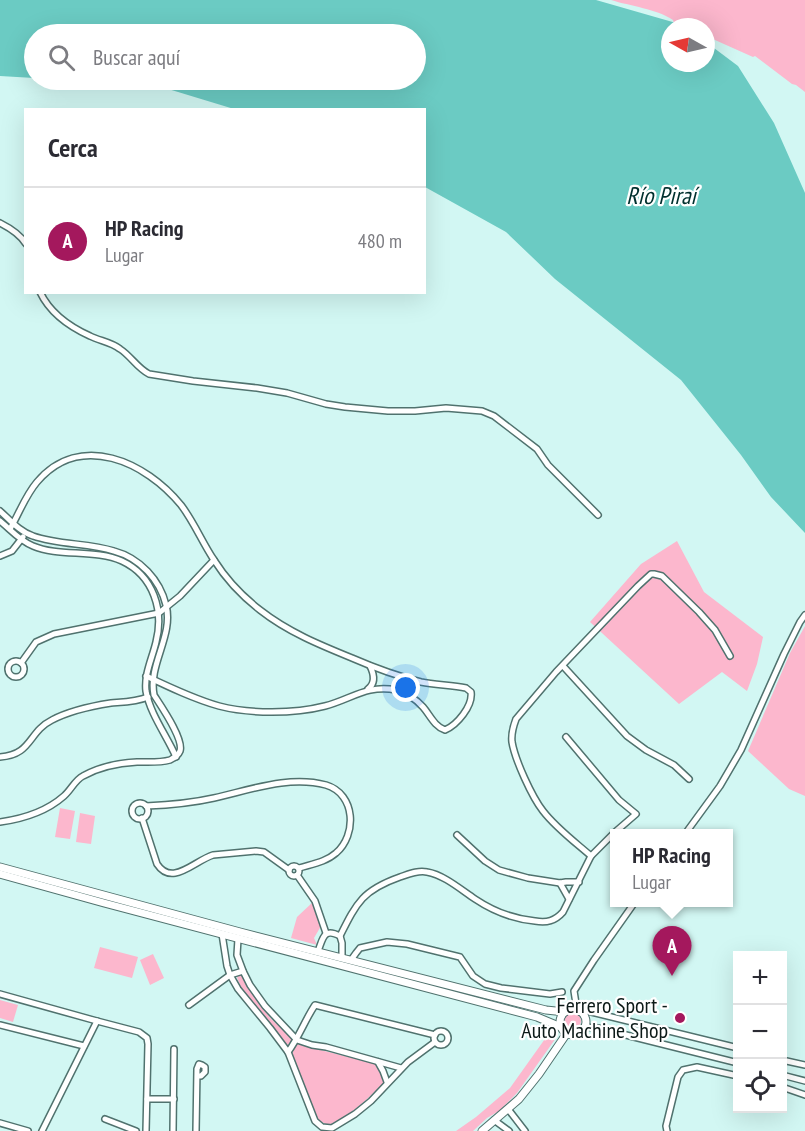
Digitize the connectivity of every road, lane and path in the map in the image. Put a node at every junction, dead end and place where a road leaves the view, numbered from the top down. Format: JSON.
{"nodes":[{"id":1,"x":0,"y":223,"type":"edge"},
{"id":2,"x":24,"y":242,"type":"edge"},
{"id":3,"x":41,"y":294,"type":"edge"},
{"id":4,"x":0,"y":512,"type":"edge"},
{"id":5,"x":598,"y":515,"type":"dead end"},
{"id":6,"x":0,"y":521,"type":"edge"},
{"id":7,"x":14,"y":523,"type":"junction"},
{"id":8,"x":10,"y":529,"type":"junction"},
{"id":9,"x":26,"y":533,"type":"junction"},
{"id":10,"x":22,"y":539,"type":"junction"},
{"id":11,"x":0,"y":556,"type":"edge"},
{"id":12,"x":213,"y":560,"type":"junction"},
{"id":13,"x":167,"y":608,"type":"junction"},
{"id":14,"x":159,"y":614,"type":"junction"},
{"id":15,"x":805,"y":615,"type":"edge"},
{"id":16,"x":730,"y":656,"type":"dead end"},
{"id":17,"x":21,"y":663,"type":"dead end"},
{"id":18,"x":370,"y":666,"type":"junction"},
{"id":19,"x":563,"y":666,"type":"junction"},
{"id":20,"x":149,"y":678,"type":"junction"},
{"id":21,"x":367,"y":690,"type":"junction"},
{"id":22,"x":154,"y":695,"type":"junction"},
{"id":23,"x":147,"y":697,"type":"junction"},
{"id":24,"x":566,"y":737,"type":"dead end"},
{"id":25,"x":0,"y":757,"type":"edge"},
{"id":26,"x":176,"y":757,"type":"junction"},
{"id":27,"x":688,"y":779,"type":"dead end"},
{"id":28,"x":146,"y":806,"type":"junction"},
{"id":29,"x":142,"y":818,"type":"junction"},
{"id":30,"x":0,"y":822,"type":"edge"},
{"id":31,"x":619,"y":829,"type":"edge"},
{"id":32,"x":689,"y":829,"type":"edge"},
{"id":33,"x":458,"y":835,"type":"dead end"},
{"id":34,"x":610,"y":837,"type":"edge"},
{"id":35,"x":591,"y":856,"type":"junction"},
{"id":36,"x":0,"y":867,"type":"edge"},
{"id":37,"x":298,"y":868,"type":"junction"},
{"id":38,"x":289,"y":870,"type":"junction"},
{"id":39,"x":0,"y":874,"type":"edge"},
{"id":40,"x":297,"y":875,"type":"junction"},
{"id":41,"x":579,"y":882,"type":"junction"},
{"id":42,"x":560,"y":883,"type":"junction"},
{"id":43,"x":569,"y":899,"type":"junction"},
{"id":44,"x":632,"y":907,"type":"edge"},
{"id":45,"x":327,"y":933,"type":"junction"},
{"id":46,"x":222,"y":934,"type":"junction"},
{"id":47,"x":239,"y":935,"type":"junction"},
{"id":48,"x":340,"y":936,"type":"junction"},
{"id":49,"x":318,"y":951,"type":"junction"},
{"id":50,"x":342,"y":958,"type":"junction"},
{"id":51,"x":351,"y":960,"type":"junction"},
{"id":52,"x":243,"y":971,"type":"junction"},
{"id":53,"x":231,"y":975,"type":"junction"},
{"id":54,"x":562,"y":992,"type":"dead end"},
{"id":55,"x":0,"y":994,"type":"edge"},
{"id":56,"x":189,"y":1005,"type":"dead end"},
{"id":57,"x":578,"y":1011,"type":"junction"},
{"id":58,"x":565,"y":1012,"type":"junction"},
{"id":59,"x":622,"y":1019,"type":"junction"},
{"id":60,"x":97,"y":1020,"type":"junction"},
{"id":61,"x":1,"y":1025,"type":"edge"},
{"id":62,"x":584,"y":1027,"type":"junction"},
{"id":63,"x":564,"y":1030,"type":"junction"},
{"id":64,"x":673,"y":1032,"type":"junction"},
{"id":65,"x":0,"y":1033,"type":"edge"},
{"id":66,"x":619,"y":1033,"type":"junction"},
{"id":67,"x":297,"y":1040,"type":"junction"},
{"id":68,"x":669,"y":1045,"type":"junction"},
{"id":69,"x":84,"y":1047,"type":"junction"},
{"id":70,"x":733,"y":1047,"type":"edge"},
{"id":71,"x":174,"y":1049,"type":"dead end"},
{"id":72,"x":288,"y":1052,"type":"junction"},
{"id":73,"x":787,"y":1061,"type":"edge"},
{"id":74,"x":377,"y":1062,"type":"junction"},
{"id":75,"x":733,"y":1063,"type":"edge"},
{"id":76,"x":805,"y":1065,"type":"edge"},
{"id":77,"x":401,"y":1068,"type":"junction"},
{"id":78,"x":733,"y":1075,"type":"edge"},
{"id":79,"x":197,"y":1076,"type":"dead end"},
{"id":80,"x":787,"y":1076,"type":"edge"},
{"id":81,"x":805,"y":1081,"type":"edge"},
{"id":82,"x":387,"y":1082,"type":"junction"},
{"id":83,"x":787,"y":1088,"type":"edge"},
{"id":84,"x":805,"y":1095,"type":"edge"},
{"id":85,"x":147,"y":1099,"type":"junction"},
{"id":86,"x":174,"y":1100,"type":"junction"},
{"id":87,"x":508,"y":1109,"type":"junction"},
{"id":88,"x":105,"y":1119,"type":"dead end"},
{"id":89,"x":494,"y":1120,"type":"junction"},
{"id":90,"x":0,"y":1123,"type":"edge"},
{"id":91,"x":519,"y":1123,"type":"junction"},
{"id":92,"x":28,"y":1131,"type":"edge"},
{"id":93,"x":42,"y":1131,"type":"edge"},
{"id":94,"x":136,"y":1131,"type":"edge"},
{"id":95,"x":146,"y":1131,"type":"edge"},
{"id":96,"x":173,"y":1131,"type":"edge"},
{"id":97,"x":196,"y":1131,"type":"edge"},
{"id":98,"x":482,"y":1131,"type":"edge"},
{"id":99,"x":509,"y":1131,"type":"edge"},
{"id":100,"x":525,"y":1131,"type":"edge"},
{"id":101,"x":667,"y":1131,"type":"edge"}],
"edges":[{"from":1,"to":2,"type":"street"},
{"from":3,"to":5,"type":"street"},
{"from":4,"to":7,"type":"street"},
{"from":6,"to":8,"type":"street"},
{"from":7,"to":8,"type":"street"},
{"from":7,"to":9,"type":"street"},
{"from":7,"to":12,"type":"street"},
{"from":8,"to":10,"type":"street"},
{"from":9,"to":10,"type":"street"},
{"from":9,"to":13,"type":"street"},
{"from":10,"to":11,"type":"street"},
{"from":10,"to":14,"type":"street"},
{"from":12,"to":13,"type":"street"},
{"from":12,"to":18,"type":"street"},
{"from":13,"to":14,"type":"street"},
{"from":13,"to":20,"type":"street"},
{"from":14,"to":17,"type":"street"},
{"from":14,"to":20,"type":"street"},
{"from":15,"to":32,"type":"street"},
{"from":16,"to":19,"type":"street"},
{"from":18,"to":21,"type":"street"},
{"from":18,"to":21,"type":"street"},
{"from":19,"to":27,"type":"street"},
{"from":19,"to":35,"type":"street"},
{"from":20,"to":21,"type":"street"},
{"from":20,"to":22,"type":"street"},
{"from":20,"to":23,"type":"street"},
{"from":22,"to":23,"type":"street"},
{"from":22,"to":26,"type":"street"},
{"from":23,"to":25,"type":"street"},
{"from":23,"to":26,"type":"street"},
{"from":24,"to":31,"type":"street"},
{"from":26,"to":30,"type":"street"},
{"from":28,"to":29,"type":"street"},
{"from":28,"to":29,"type":"street"},
{"from":28,"to":37,"type":"street"},
{"from":29,"to":38,"type":"street"},
{"from":33,"to":42,"type":"street"},
{"from":34,"to":35,"type":"street"},
{"from":35,"to":41,"type":"street"},
{"from":36,"to":47,"type":"main road"},
{"from":37,"to":38,"type":"street"},
{"from":37,"to":40,"type":"street"},
{"from":38,"to":40,"type":"street"},
{"from":39,"to":46,"type":"main road"},
{"from":40,"to":45,"type":"street"},
{"from":41,"to":42,"type":"street"},
{"from":41,"to":43,"type":"street"},
{"from":42,"to":43,"type":"street"},
{"from":43,"to":48,"type":"street"},
{"from":44,"to":57,"type":"street"},
{"from":45,"to":48,"type":"street"},
{"from":45,"to":49,"type":"street"},
{"from":46,"to":47,"type":"main road"},
{"from":46,"to":53,"type":"street"},
{"from":47,"to":49,"type":"main road"},
{"from":47,"to":52,"type":"street"},
{"from":47,"to":63,"type":"main road"},
{"from":48,"to":50,"type":"street"},
{"from":49,"to":50,"type":"main road"},
{"from":50,"to":51,"type":"main road"},
{"from":51,"to":54,"type":"street"},
{"from":51,"to":58,"type":"main road"},
{"from":52,"to":53,"type":"street"},
{"from":52,"to":67,"type":"street"},
{"from":53,"to":56,"type":"street"},
{"from":53,"to":72,"type":"street"},
{"from":55,"to":60,"type":"street"},
{"from":57,"to":58,"type":"main road"},
{"from":57,"to":59,"type":"street"},
{"from":57,"to":62,"type":"main road"},
{"from":58,"to":63,"type":"main road"},
{"from":59,"to":64,"type":"street"},
{"from":59,"to":66,"type":"street"},
{"from":60,"to":69,"type":"street"},
{"from":60,"to":85,"type":"street"},
{"from":61,"to":65,"type":"street"},
{"from":61,"to":69,"type":"street"},
{"from":62,"to":63,"type":"main road"},
{"from":62,"to":66,"type":"street"},
{"from":63,"to":87,"type":"main road"},
{"from":64,"to":68,"type":"street"},
{"from":64,"to":70,"type":"street"},
{"from":66,"to":68,"type":"street"},
{"from":67,"to":72,"type":"street"},
{"from":67,"to":74,"type":"street"},
{"from":67,"to":77,"type":"street"},
{"from":68,"to":75,"type":"street"},
{"from":69,"to":93,"type":"street"},
{"from":71,"to":86,"type":"street"},
{"from":72,"to":82,"type":"street"},
{"from":73,"to":76,"type":"street"},
{"from":74,"to":77,"type":"street"},
{"from":74,"to":82,"type":"street"},
{"from":77,"to":82,"type":"street"},
{"from":78,"to":101,"type":"street"},
{"from":79,"to":97,"type":"street"},
{"from":80,"to":81,"type":"street"},
{"from":83,"to":84,"type":"street"},
{"from":85,"to":86,"type":"street"},
{"from":85,"to":95,"type":"street"},
{"from":86,"to":96,"type":"street"},
{"from":87,"to":89,"type":"main road"},
{"from":87,"to":91,"type":"street"},
{"from":88,"to":94,"type":"street"},
{"from":89,"to":98,"type":"main road"},
{"from":89,"to":99,"type":"street"},
{"from":90,"to":92,"type":"street"},
{"from":91,"to":99,"type":"street"},
{"from":91,"to":100,"type":"street"}]}
